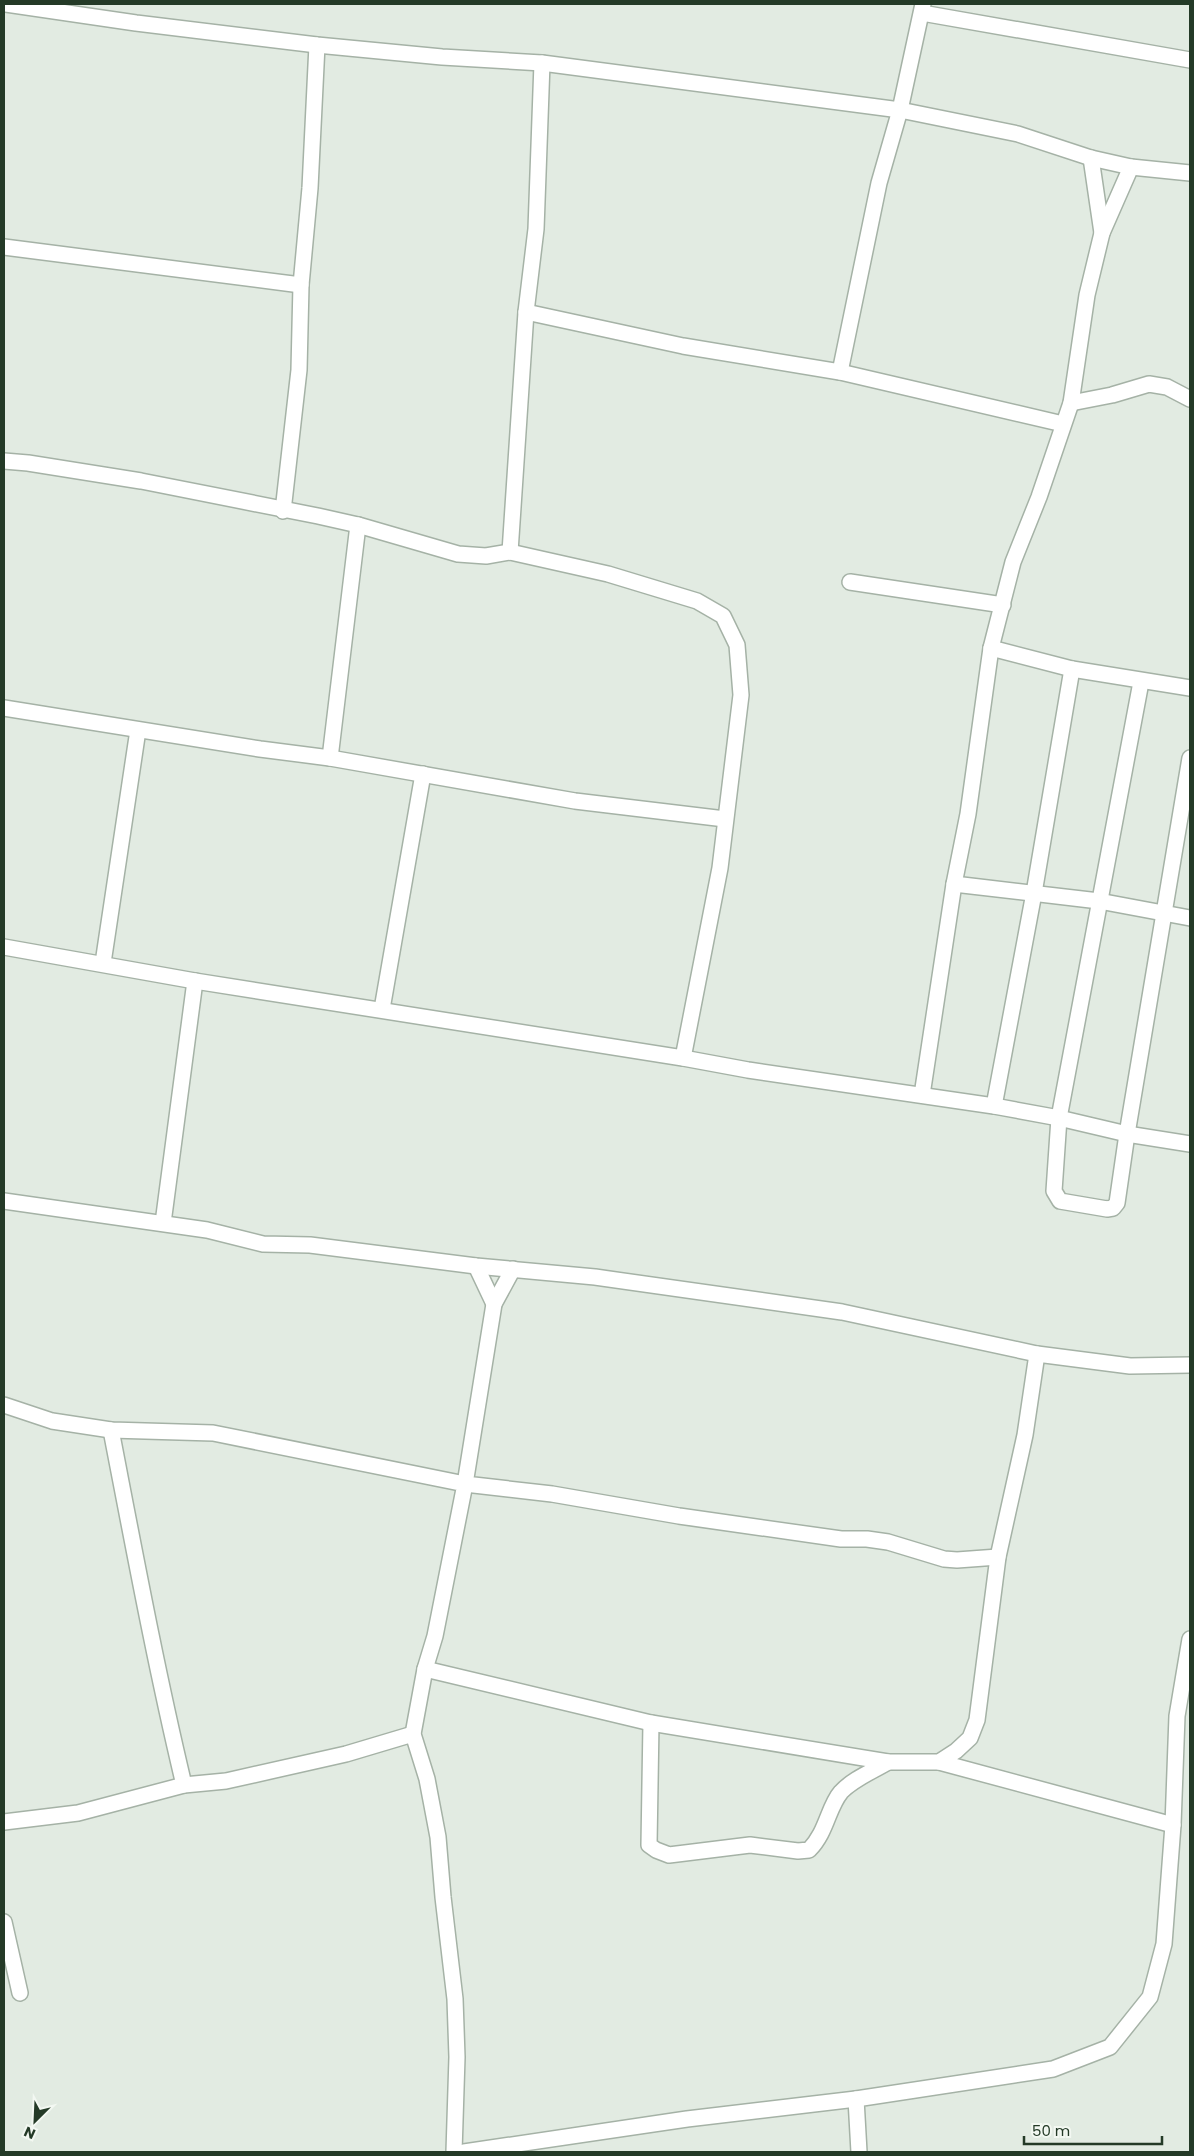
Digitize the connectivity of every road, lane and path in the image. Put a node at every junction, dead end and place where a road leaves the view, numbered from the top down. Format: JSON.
{"nodes":[{"id":1,"x":6,"y":4,"type":"edge"},
{"id":2,"x":922,"y":8,"type":"edge"},
{"id":3,"x":317,"y":45,"type":"junction"},
{"id":4,"x":1190,"y":60,"type":"edge"},
{"id":5,"x":542,"y":63,"type":"junction"},
{"id":6,"x":900,"y":110,"type":"junction"},
{"id":7,"x":1091,"y":158,"type":"junction"},
{"id":8,"x":1131,"y":167,"type":"junction"},
{"id":9,"x":1190,"y":173,"type":"edge"},
{"id":10,"x":1102,"y":233,"type":"junction"},
{"id":11,"x":4,"y":246,"type":"edge"},
{"id":12,"x":301,"y":285,"type":"junction"},
{"id":13,"x":526,"y":312,"type":"junction"},
{"id":14,"x":840,"y":372,"type":"junction"},
{"id":15,"x":1190,"y":399,"type":"edge"},
{"id":16,"x":1071,"y":403,"type":"junction"},
{"id":17,"x":1063,"y":424,"type":"junction"},
{"id":18,"x":4,"y":461,"type":"edge"},
{"id":19,"x":283,"y":510,"type":"junction"},
{"id":20,"x":358,"y":525,"type":"junction"},
{"id":21,"x":510,"y":552,"type":"junction"},
{"id":22,"x":850,"y":582,"type":"dead end"},
{"id":23,"x":1003,"y":605,"type":"junction"},
{"id":24,"x":991,"y":648,"type":"junction"},
{"id":25,"x":1072,"y":669,"type":"junction"},
{"id":26,"x":1140,"y":682,"type":"junction"},
{"id":27,"x":1190,"y":688,"type":"edge"},
{"id":28,"x":4,"y":708,"type":"edge"},
{"id":29,"x":138,"y":730,"type":"junction"},
{"id":30,"x":330,"y":758,"type":"junction"},
{"id":31,"x":1190,"y":758,"type":"edge"},
{"id":32,"x":423,"y":774,"type":"junction"},
{"id":33,"x":725,"y":819,"type":"junction"},
{"id":34,"x":954,"y":884,"type":"junction"},
{"id":35,"x":1034,"y":893,"type":"junction"},
{"id":36,"x":1099,"y":901,"type":"junction"},
{"id":37,"x":1165,"y":913,"type":"junction"},
{"id":38,"x":1190,"y":918,"type":"edge"},
{"id":39,"x":4,"y":947,"type":"edge"},
{"id":40,"x":103,"y":963,"type":"junction"},
{"id":41,"x":195,"y":980,"type":"junction"},
{"id":42,"x":382,"y":1009,"type":"junction"},
{"id":43,"x":683,"y":1058,"type":"junction"},
{"id":44,"x":922,"y":1095,"type":"junction"},
{"id":45,"x":994,"y":1106,"type":"junction"},
{"id":46,"x":1059,"y":1118,"type":"junction"},
{"id":47,"x":1127,"y":1134,"type":"junction"},
{"id":48,"x":1190,"y":1140,"type":"edge"},
{"id":49,"x":4,"y":1201,"type":"edge"},
{"id":50,"x":163,"y":1223,"type":"junction"},
{"id":51,"x":476,"y":1266,"type":"junction"},
{"id":52,"x":512,"y":1269,"type":"junction"},
{"id":53,"x":494,"y":1304,"type":"junction"},
{"id":54,"x":1038,"y":1354,"type":"junction"},
{"id":55,"x":1190,"y":1365,"type":"edge"},
{"id":56,"x":4,"y":1405,"type":"edge"},
{"id":57,"x":111,"y":1430,"type":"junction"},
{"id":58,"x":466,"y":1484,"type":"junction"},
{"id":59,"x":998,"y":1556,"type":"junction"},
{"id":60,"x":1190,"y":1639,"type":"edge"},
{"id":61,"x":425,"y":1669,"type":"junction"},
{"id":62,"x":652,"y":1723,"type":"junction"},
{"id":63,"x":413,"y":1734,"type":"junction"},
{"id":64,"x":888,"y":1762,"type":"junction"},
{"id":65,"x":939,"y":1762,"type":"junction"},
{"id":66,"x":184,"y":1785,"type":"junction"},
{"id":67,"x":4,"y":1822,"type":"edge"},
{"id":68,"x":1173,"y":1825,"type":"junction"},
{"id":69,"x":4,"y":1922,"type":"edge"},
{"id":70,"x":20,"y":1993,"type":"dead end"},
{"id":71,"x":856,"y":2099,"type":"junction"},
{"id":72,"x":454,"y":2152,"type":"edge"},
{"id":73,"x":464,"y":2152,"type":"edge"},
{"id":74,"x":859,"y":2152,"type":"edge"}],
"edges":[{"from":1,"to":3,"type":"street"},
{"from":2,"to":4,"type":"street"},
{"from":2,"to":6,"type":"street"},
{"from":3,"to":5,"type":"street"},
{"from":3,"to":12,"type":"street"},
{"from":5,"to":6,"type":"street"},
{"from":5,"to":13,"type":"street"},
{"from":6,"to":7,"type":"street"},
{"from":6,"to":14,"type":"street"},
{"from":7,"to":8,"type":"street"},
{"from":7,"to":10,"type":"street"},
{"from":8,"to":9,"type":"street"},
{"from":8,"to":10,"type":"street"},
{"from":10,"to":16,"type":"street"},
{"from":11,"to":12,"type":"street"},
{"from":12,"to":19,"type":"street"},
{"from":13,"to":14,"type":"street"},
{"from":13,"to":21,"type":"street"},
{"from":14,"to":17,"type":"street"},
{"from":15,"to":16,"type":"street"},
{"from":16,"to":17,"type":"street"},
{"from":17,"to":23,"type":"street"},
{"from":18,"to":19,"type":"street"},
{"from":19,"to":20,"type":"street"},
{"from":20,"to":21,"type":"street"},
{"from":20,"to":30,"type":"street"},
{"from":21,"to":33,"type":"street"},
{"from":22,"to":23,"type":"street"},
{"from":23,"to":24,"type":"street"},
{"from":24,"to":25,"type":"street"},
{"from":24,"to":34,"type":"street"},
{"from":25,"to":26,"type":"street"},
{"from":25,"to":35,"type":"street"},
{"from":26,"to":27,"type":"street"},
{"from":26,"to":36,"type":"street"},
{"from":28,"to":29,"type":"street"},
{"from":29,"to":30,"type":"street"},
{"from":29,"to":40,"type":"street"},
{"from":30,"to":32,"type":"street"},
{"from":31,"to":37,"type":"street"},
{"from":32,"to":33,"type":"street"},
{"from":32,"to":42,"type":"street"},
{"from":33,"to":43,"type":"street"},
{"from":34,"to":35,"type":"street"},
{"from":34,"to":44,"type":"street"},
{"from":35,"to":36,"type":"street"},
{"from":35,"to":45,"type":"street"},
{"from":36,"to":37,"type":"street"},
{"from":36,"to":46,"type":"street"},
{"from":37,"to":38,"type":"street"},
{"from":37,"to":47,"type":"street"},
{"from":39,"to":40,"type":"street"},
{"from":40,"to":41,"type":"street"},
{"from":41,"to":42,"type":"street"},
{"from":41,"to":50,"type":"street"},
{"from":42,"to":43,"type":"street"},
{"from":43,"to":44,"type":"street"},
{"from":44,"to":45,"type":"street"},
{"from":45,"to":46,"type":"street"},
{"from":46,"to":47,"type":"street"},
{"from":46,"to":47,"type":"street"},
{"from":47,"to":48,"type":"street"},
{"from":49,"to":50,"type":"street"},
{"from":50,"to":51,"type":"street"},
{"from":51,"to":52,"type":"street"},
{"from":51,"to":53,"type":"street"},
{"from":52,"to":53,"type":"street"},
{"from":52,"to":54,"type":"street"},
{"from":53,"to":58,"type":"street"},
{"from":54,"to":55,"type":"street"},
{"from":54,"to":59,"type":"street"},
{"from":56,"to":57,"type":"street"},
{"from":57,"to":58,"type":"street"},
{"from":57,"to":66,"type":"street"},
{"from":58,"to":59,"type":"street"},
{"from":58,"to":61,"type":"street"},
{"from":59,"to":65,"type":"street"},
{"from":60,"to":68,"type":"street"},
{"from":61,"to":62,"type":"street"},
{"from":61,"to":63,"type":"street"},
{"from":62,"to":64,"type":"street"},
{"from":62,"to":64,"type":"street"},
{"from":63,"to":66,"type":"street"},
{"from":63,"to":72,"type":"street"},
{"from":64,"to":65,"type":"street"},
{"from":65,"to":68,"type":"street"},
{"from":66,"to":67,"type":"street"},
{"from":68,"to":71,"type":"street"},
{"from":69,"to":70,"type":"street"},
{"from":71,"to":73,"type":"street"},
{"from":71,"to":74,"type":"street"}]}
